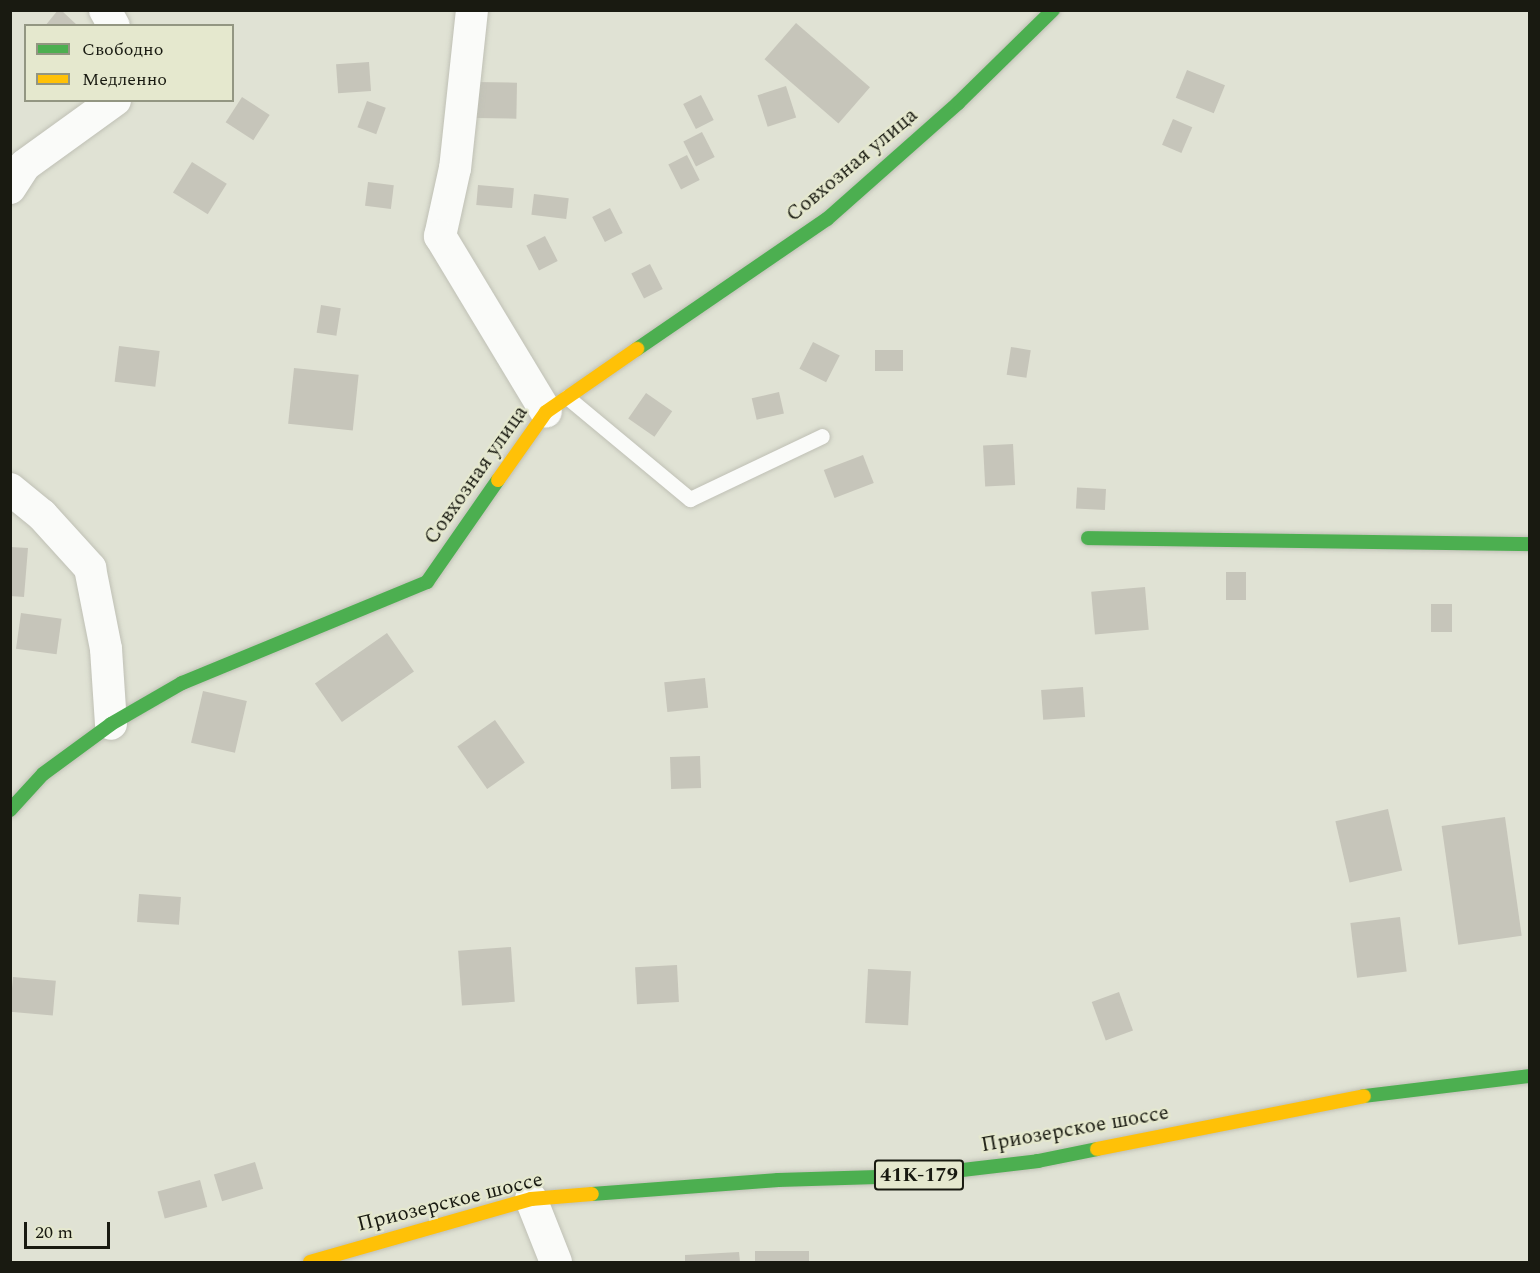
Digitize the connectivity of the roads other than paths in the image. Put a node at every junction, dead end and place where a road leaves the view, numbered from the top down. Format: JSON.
{"nodes":[{"id":1,"x":105,"y":10,"type":"edge"},
{"id":2,"x":472,"y":10,"type":"edge"},
{"id":3,"x":1053,"y":10,"type":"edge"},
{"id":4,"x":113,"y":24,"type":"edge"},
{"id":5,"x":112,"y":102,"type":"edge"},
{"id":6,"x":10,"y":188,"type":"edge"},
{"id":7,"x":557,"y":404,"type":"junction"},
{"id":8,"x":822,"y":436,"type":"dead end"},
{"id":9,"x":10,"y":489,"type":"edge"},
{"id":10,"x":1088,"y":538,"type":"dead end"},
{"id":11,"x":1530,"y":544,"type":"edge"},
{"id":12,"x":111,"y":724,"type":"junction"},
{"id":13,"x":10,"y":810,"type":"edge"},
{"id":14,"x":1530,"y":1076,"type":"edge"},
{"id":15,"x":531,"y":1199,"type":"junction"},
{"id":16,"x":310,"y":1263,"type":"edge"},
{"id":17,"x":556,"y":1263,"type":"edge"}],
"edges":[{"from":1,"to":4,"type":"street"},
{"from":2,"to":7,"type":"street"},
{"from":3,"to":7,"type":"street","name":"Совхозная улица"},
{"from":5,"to":6,"type":"street"},
{"from":7,"to":8,"type":"lane"},
{"from":7,"to":12,"type":"street","name":"Совхозная улица"},
{"from":9,"to":12,"type":"street"},
{"from":10,"to":11,"type":"street"},
{"from":12,"to":13,"type":"street","name":"Совхозная улица"},
{"from":14,"to":15,"type":"street","name":"Приозерское шоссе","number":"41К-179"},
{"from":15,"to":16,"type":"street","name":"Приозерское шоссе","number":"41К-179"},
{"from":15,"to":17,"type":"street"}]}
